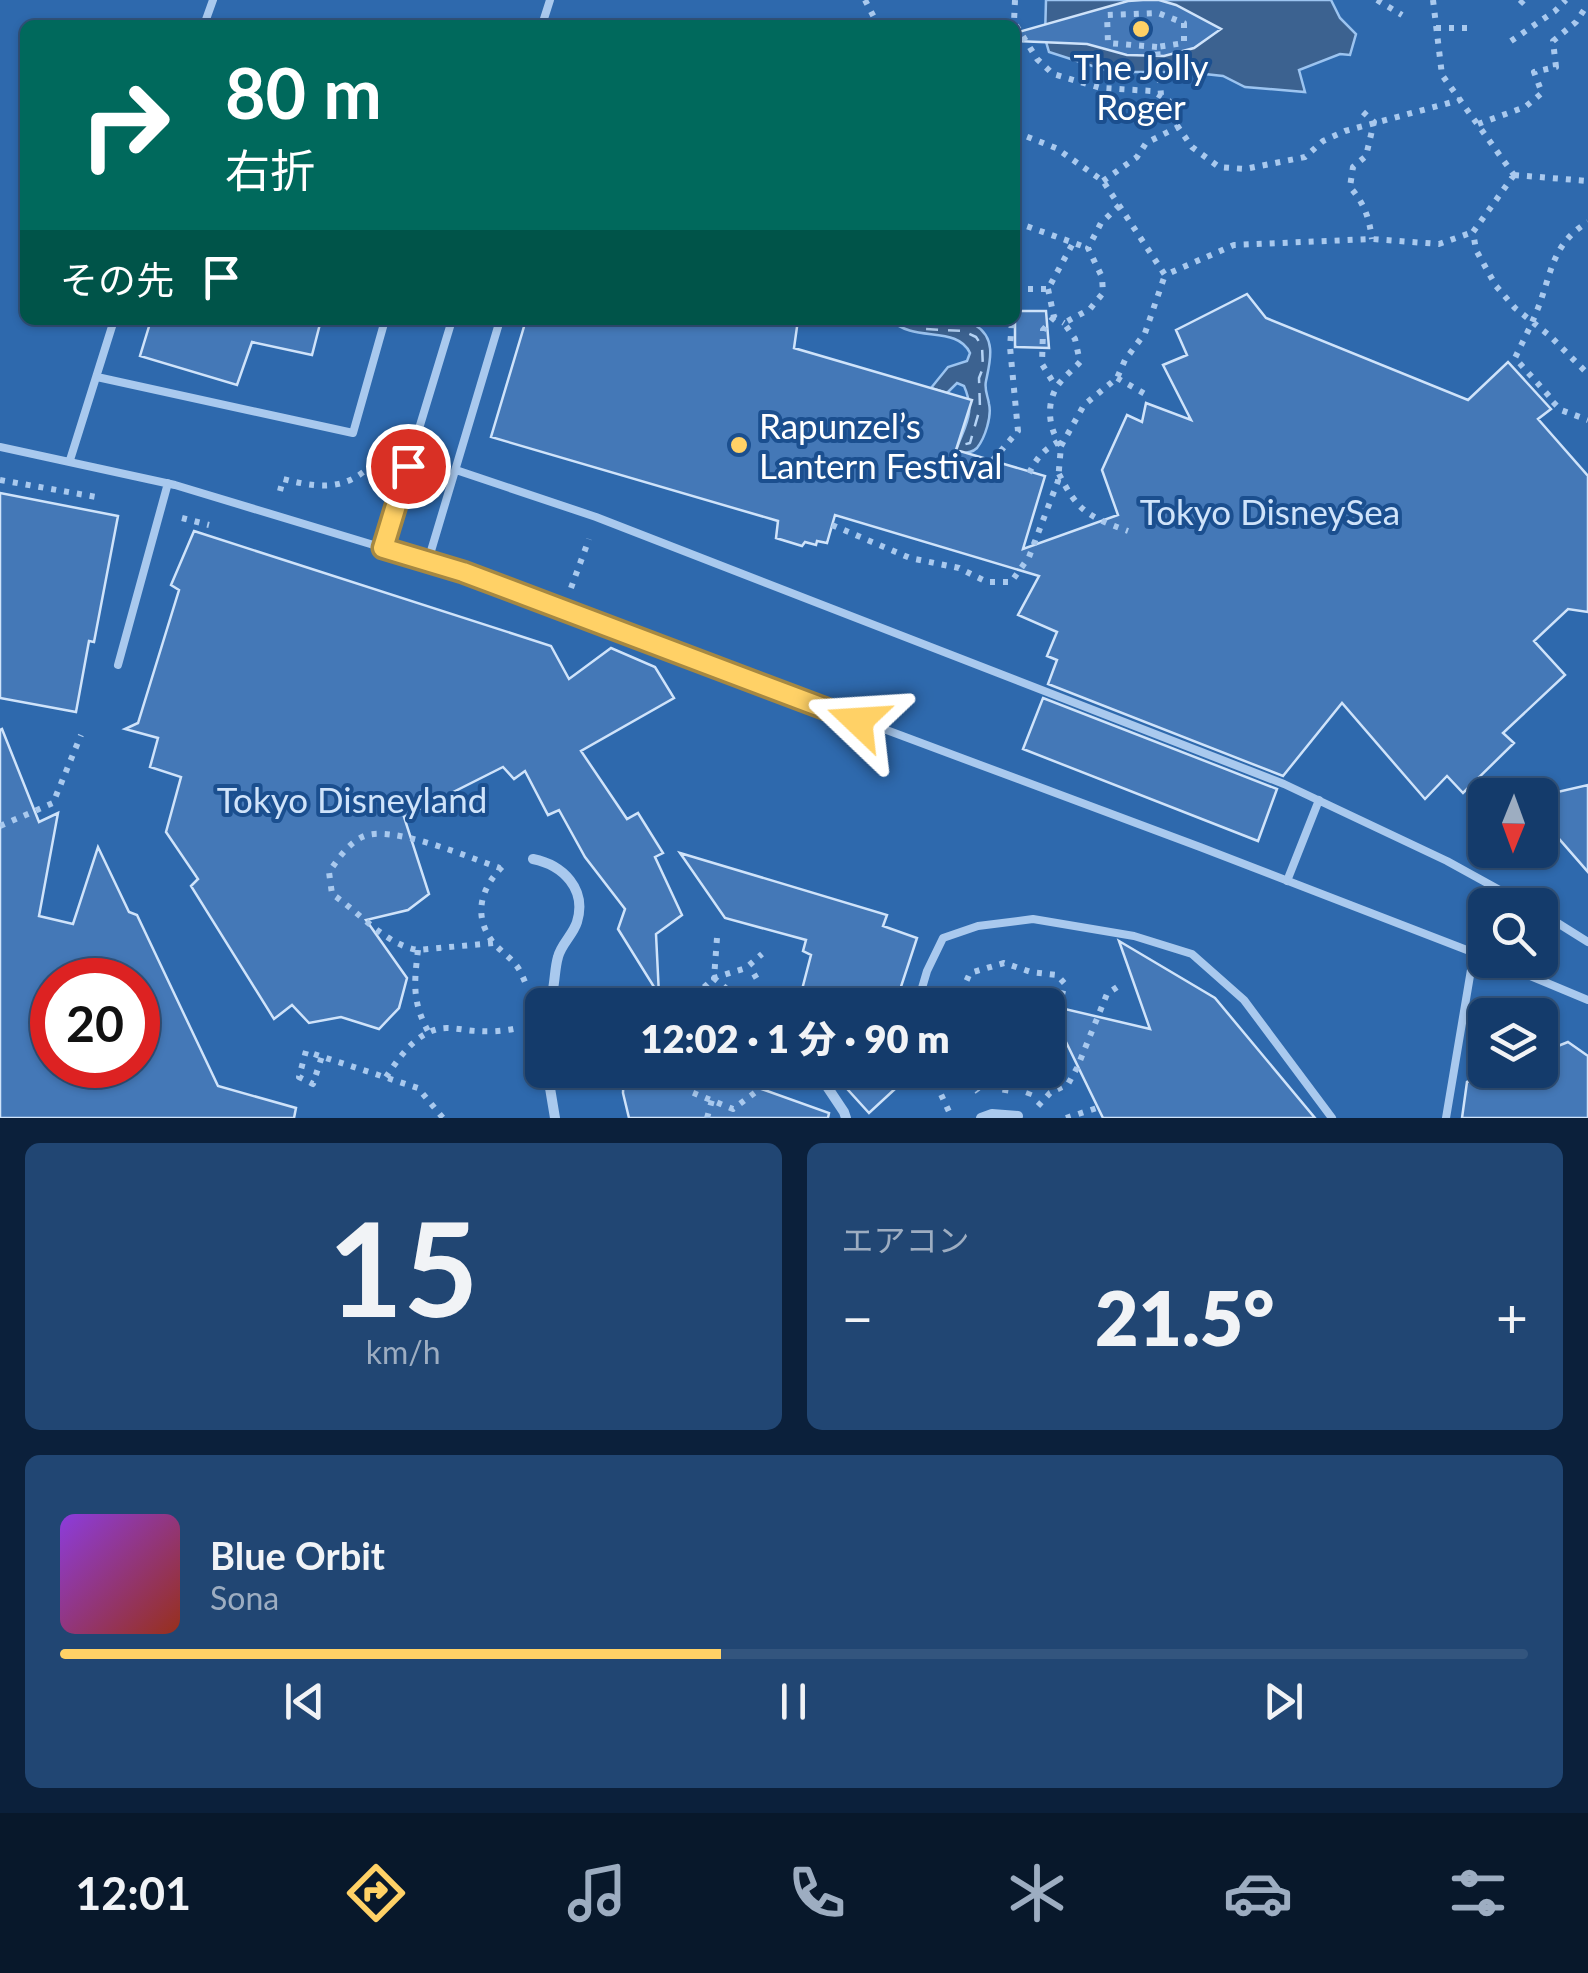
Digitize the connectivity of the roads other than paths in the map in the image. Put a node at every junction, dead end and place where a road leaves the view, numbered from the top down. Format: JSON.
{"nodes":[{"id":1,"x":113,"y":325,"type":"edge"},
{"id":2,"x":384,"y":325,"type":"edge"},
{"id":3,"x":450,"y":325,"type":"edge"},
{"id":4,"x":499,"y":325,"type":"edge"},
{"id":5,"x":97,"y":377,"type":"junction"},
{"id":6,"x":0,"y":447,"type":"edge"},
{"id":7,"x":70,"y":460,"type":"junction"},
{"id":8,"x":456,"y":470,"type":"junction"},
{"id":9,"x":168,"y":484,"type":"junction"},
{"id":10,"x":383,"y":548,"type":"junction"},
{"id":11,"x":428,"y":561,"type":"junction"},
{"id":12,"x":118,"y":665,"type":"dead end"},
{"id":13,"x":1318,"y":800,"type":"junction"},
{"id":14,"x":533,"y":858,"type":"road end"},
{"id":15,"x":1287,"y":881,"type":"junction"},
{"id":16,"x":1495,"y":888,"type":"edge"},
{"id":17,"x":1558,"y":923,"type":"edge"},
{"id":18,"x":1588,"y":942,"type":"edge"},
{"id":19,"x":1468,"y":950,"type":"edge"},
{"id":20,"x":1470,"y":978,"type":"edge"},
{"id":21,"x":1535,"y":978,"type":"edge"},
{"id":22,"x":553,"y":988,"type":"edge"},
{"id":23,"x":922,"y":988,"type":"edge"},
{"id":24,"x":1588,"y":1000,"type":"edge"},
{"id":25,"x":550,"y":1088,"type":"edge"},
{"id":26,"x":828,"y":1088,"type":"edge"},
{"id":27,"x":1022,"y":1117,"type":"edge"},
{"id":28,"x":556,"y":1118,"type":"edge"},
{"id":29,"x":846,"y":1118,"type":"edge"},
{"id":30,"x":980,"y":1118,"type":"edge"},
{"id":31,"x":1332,"y":1118,"type":"edge"},
{"id":32,"x":1446,"y":1118,"type":"edge"}],
"edges":[{"from":1,"to":5,"type":"lane"},
{"from":2,"to":5,"type":"lane"},
{"from":3,"to":10,"type":"lane"},
{"from":4,"to":8,"type":"lane"},
{"from":5,"to":7,"type":"lane"},
{"from":6,"to":7,"type":"lane"},
{"from":7,"to":9,"type":"lane"},
{"from":8,"to":11,"type":"lane"},
{"from":8,"to":13,"type":"lane"},
{"from":9,"to":10,"type":"lane"},
{"from":9,"to":12,"type":"lane"},
{"from":10,"to":11,"type":"lane"},
{"from":11,"to":15,"type":"lane"},
{"from":13,"to":15,"type":"lane"},
{"from":13,"to":16,"type":"lane"},
{"from":14,"to":22,"type":"street"},
{"from":15,"to":19,"type":"lane"},
{"from":17,"to":18,"type":"lane"},
{"from":20,"to":32,"type":"lane"},
{"from":21,"to":24,"type":"lane"},
{"from":23,"to":31,"type":"lane"},
{"from":25,"to":28,"type":"street"},
{"from":26,"to":29,"type":"street"},
{"from":27,"to":30,"type":"street"}]}
